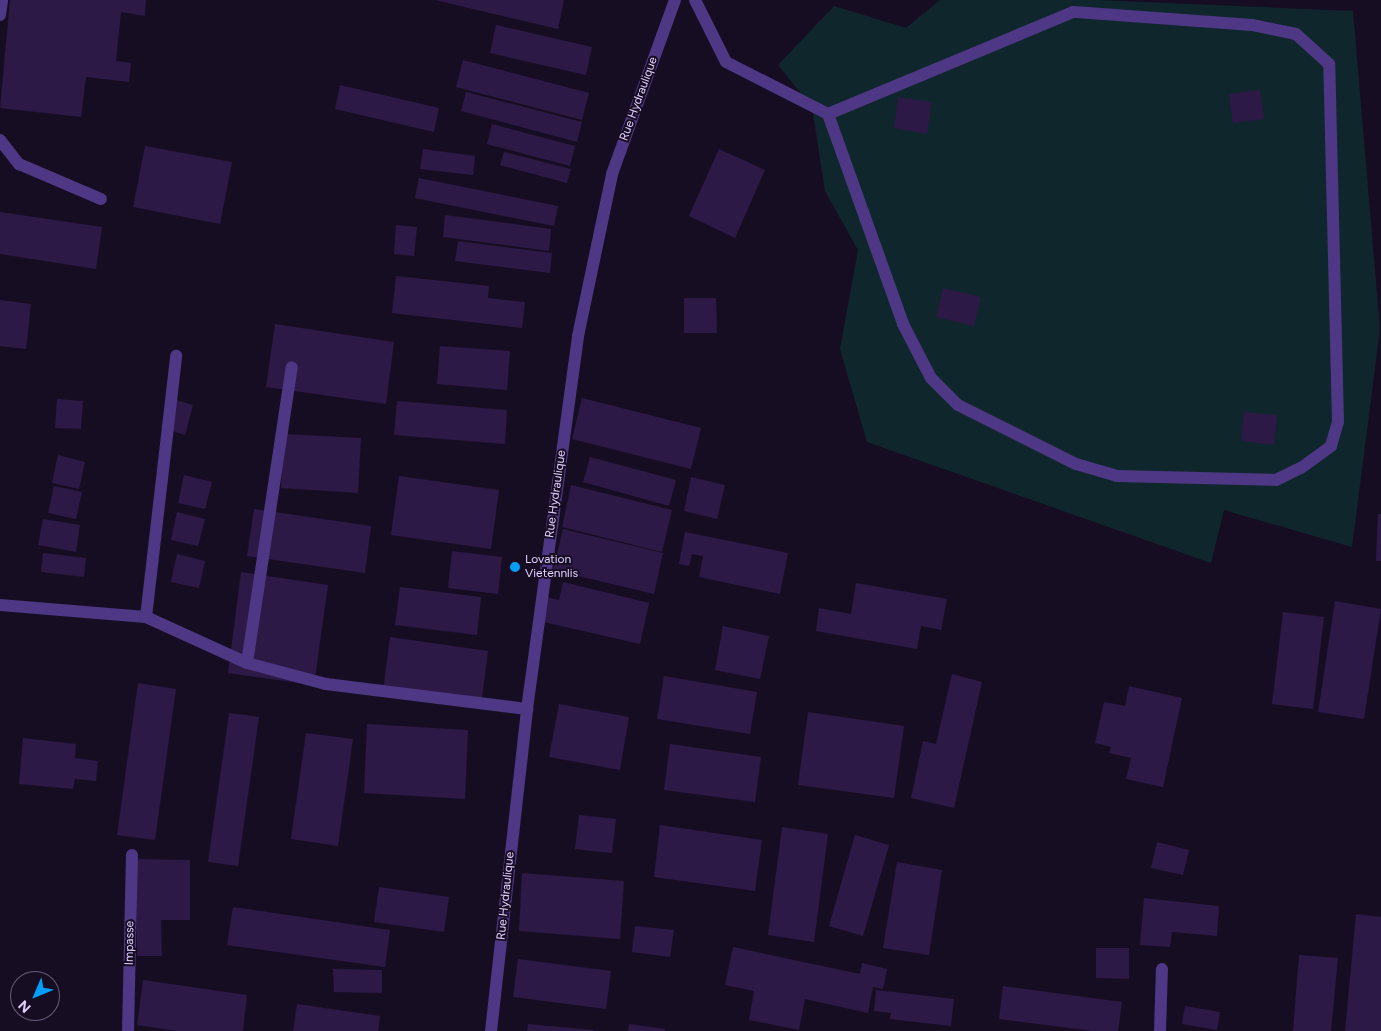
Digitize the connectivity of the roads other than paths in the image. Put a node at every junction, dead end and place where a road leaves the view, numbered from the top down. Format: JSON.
{"nodes":[{"id":1,"x":2,"y":0,"type":"edge"},
{"id":2,"x":675,"y":0,"type":"edge"},
{"id":3,"x":695,"y":0,"type":"edge"},
{"id":4,"x":0,"y":15,"type":"edge"},
{"id":5,"x":828,"y":114,"type":"junction"},
{"id":6,"x":0,"y":140,"type":"edge"},
{"id":7,"x":101,"y":199,"type":"dead end"},
{"id":8,"x":176,"y":356,"type":"dead end"},
{"id":9,"x":292,"y":366,"type":"dead end"},
{"id":10,"x":0,"y":606,"type":"edge"},
{"id":11,"x":146,"y":617,"type":"junction"},
{"id":12,"x":247,"y":663,"type":"junction"},
{"id":13,"x":527,"y":710,"type":"junction"},
{"id":14,"x":132,"y":855,"type":"dead end"},
{"id":15,"x":1162,"y":969,"type":"dead end"},
{"id":16,"x":128,"y":1031,"type":"edge"},
{"id":17,"x":491,"y":1031,"type":"edge"},
{"id":18,"x":1160,"y":1031,"type":"edge"}],
"edges":[{"from":1,"to":4,"type":"street"},
{"from":2,"to":13,"type":"street","name":"Rue Hydraulique"},
{"from":3,"to":5,"type":"street"},
{"from":5,"to":5,"type":"street"},
{"from":6,"to":7,"type":"street"},
{"from":8,"to":11,"type":"street"},
{"from":9,"to":12,"type":"street"},
{"from":10,"to":11,"type":"street"},
{"from":11,"to":12,"type":"street"},
{"from":12,"to":13,"type":"street"},
{"from":13,"to":17,"type":"street","name":"Rue Hydraulique"},
{"from":14,"to":16,"type":"street","name":"Impasse"},
{"from":15,"to":18,"type":"street"}]}
